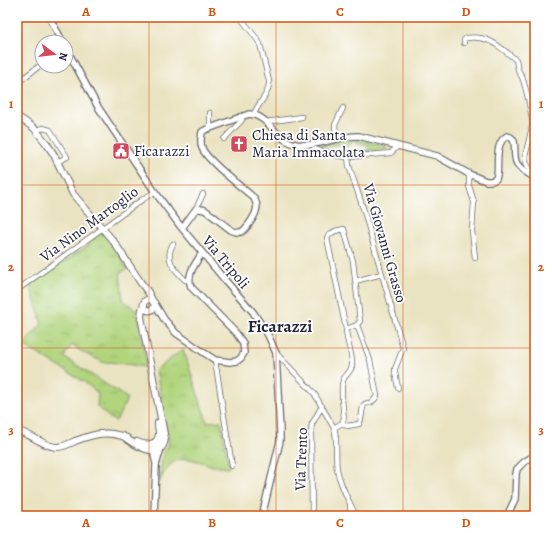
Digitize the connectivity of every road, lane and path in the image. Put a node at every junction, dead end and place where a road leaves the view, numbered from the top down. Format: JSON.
{"nodes":[{"id":1,"x":49,"y":17,"type":"edge"},
{"id":2,"x":240,"y":17,"type":"edge"},
{"id":3,"x":59,"y":34,"type":"edge"},
{"id":4,"x":464,"y":43,"type":"dead end"},
{"id":5,"x":74,"y":63,"type":"edge"},
{"id":6,"x":34,"y":70,"type":"edge"},
{"id":7,"x":17,"y":83,"type":"edge"},
{"id":8,"x":343,"y":108,"type":"dead end"},
{"id":9,"x":210,"y":113,"type":"dead end"},
{"id":10,"x":254,"y":114,"type":"junction"},
{"id":11,"x":17,"y":116,"type":"edge"},
{"id":12,"x":241,"y":116,"type":"junction"},
{"id":13,"x":302,"y":117,"type":"dead end"},
{"id":14,"x":266,"y":122,"type":"junction"},
{"id":15,"x":210,"y":128,"type":"junction"},
{"id":16,"x":36,"y":130,"type":"junction"},
{"id":17,"x":224,"y":139,"type":"dead end"},
{"id":18,"x":336,"y":139,"type":"junction"},
{"id":19,"x":398,"y":146,"type":"junction"},
{"id":20,"x":314,"y":148,"type":"dead end"},
{"id":21,"x":348,"y":157,"type":"junction"},
{"id":22,"x":57,"y":162,"type":"junction"},
{"id":23,"x":469,"y":174,"type":"junction"},
{"id":24,"x":534,"y":177,"type":"edge"},
{"id":25,"x":155,"y":192,"type":"junction"},
{"id":26,"x":203,"y":194,"type":"dead end"},
{"id":27,"x":196,"y":209,"type":"junction"},
{"id":28,"x":103,"y":228,"type":"junction"},
{"id":29,"x":182,"y":228,"type":"junction"},
{"id":30,"x":173,"y":244,"type":"dead end"},
{"id":31,"x":202,"y":253,"type":"junction"},
{"id":32,"x":475,"y":258,"type":"dead end"},
{"id":33,"x":382,"y":274,"type":"junction"},
{"id":34,"x":189,"y":280,"type":"junction"},
{"id":35,"x":355,"y":281,"type":"junction"},
{"id":36,"x":141,"y":283,"type":"junction"},
{"id":37,"x":17,"y":290,"type":"edge"},
{"id":38,"x":145,"y":303,"type":"junction"},
{"id":39,"x":154,"y":303,"type":"junction"},
{"id":40,"x":148,"y":311,"type":"junction"},
{"id":41,"x":143,"y":325,"type":"junction"},
{"id":42,"x":358,"y":325,"type":"junction"},
{"id":43,"x":346,"y":329,"type":"junction"},
{"id":44,"x":276,"y":352,"type":"junction"},
{"id":45,"x":215,"y":360,"type":"junction"},
{"id":46,"x":398,"y":388,"type":"dead end"},
{"id":47,"x":156,"y":401,"type":"junction"},
{"id":48,"x":322,"y":406,"type":"junction"},
{"id":49,"x":157,"y":411,"type":"junction"},
{"id":50,"x":342,"y":423,"type":"junction"},
{"id":51,"x":334,"y":428,"type":"junction"},
{"id":52,"x":17,"y":430,"type":"edge"},
{"id":53,"x":123,"y":436,"type":"junction"},
{"id":54,"x":158,"y":449,"type":"junction"},
{"id":55,"x":535,"y":455,"type":"edge"},
{"id":56,"x":232,"y":466,"type":"dead end"},
{"id":57,"x":350,"y":504,"type":"junction"},
{"id":58,"x":154,"y":516,"type":"edge"},
{"id":59,"x":262,"y":516,"type":"edge"},
{"id":60,"x":312,"y":516,"type":"edge"},
{"id":61,"x":350,"y":516,"type":"edge"},
{"id":62,"x":356,"y":516,"type":"edge"},
{"id":63,"x":507,"y":516,"type":"edge"}],
"edges":[{"from":1,"to":3,"type":"street"},
{"from":2,"to":10,"type":"street"},
{"from":4,"to":24,"type":"street"},
{"from":5,"to":25,"type":"street","name":"Via Tripoli"},
{"from":6,"to":7,"type":"street"},
{"from":8,"to":18,"type":"street"},
{"from":9,"to":15,"type":"street"},
{"from":10,"to":12,"type":"street"},
{"from":10,"to":14,"type":"street"},
{"from":11,"to":16,"type":"main road"},
{"from":12,"to":15,"type":"street"},
{"from":12,"to":17,"type":"street"},
{"from":13,"to":14,"type":"street"},
{"from":14,"to":18,"type":"street"},
{"from":15,"to":27,"type":"street"},
{"from":16,"to":22,"type":"main road"},
{"from":16,"to":22,"type":"street"},
{"from":18,"to":19,"type":"street"},
{"from":19,"to":21,"type":"street"},
{"from":19,"to":23,"type":"street"},
{"from":20,"to":21,"type":"street"},
{"from":21,"to":33,"type":"street","name":"Via Giovanni Grasso"},
{"from":22,"to":28,"type":"main road"},
{"from":23,"to":24,"type":"street"},
{"from":23,"to":32,"type":"street"},
{"from":25,"to":28,"type":"street","name":"Via Nino Martoglio"},
{"from":25,"to":29,"type":"street","name":"Via Tripoli"},
{"from":26,"to":27,"type":"street"},
{"from":27,"to":29,"type":"street"},
{"from":28,"to":36,"type":"main road"},
{"from":28,"to":37,"type":"street","name":"Via Nino Martoglio"},
{"from":29,"to":31,"type":"street","name":"Via Tripoli"},
{"from":30,"to":34,"type":"street"},
{"from":31,"to":34,"type":"street"},
{"from":31,"to":44,"type":"street","name":"Via Tripoli"},
{"from":33,"to":35,"type":"street"},
{"from":33,"to":46,"type":"street","name":"Via Giovanni Grasso"},
{"from":34,"to":45,"type":"street"},
{"from":35,"to":42,"type":"street"},
{"from":35,"to":43,"type":"street"},
{"from":36,"to":38,"type":"main road"},
{"from":36,"to":39,"type":"main road"},
{"from":38,"to":39,"type":"main road"},
{"from":38,"to":40,"type":"main road"},
{"from":38,"to":41,"type":"main road"},
{"from":39,"to":40,"type":"main road"},
{"from":39,"to":45,"type":"street"},
{"from":40,"to":41,"type":"main road"},
{"from":41,"to":47,"type":"main road"},
{"from":42,"to":43,"type":"street"},
{"from":42,"to":50,"type":"street"},
{"from":43,"to":50,"type":"street"},
{"from":44,"to":48,"type":"street"},
{"from":44,"to":59,"type":"street","name":"Via Tripoli"},
{"from":45,"to":56,"type":"street"},
{"from":47,"to":49,"type":"main road"},
{"from":47,"to":54,"type":"main road"},
{"from":48,"to":51,"type":"street"},
{"from":48,"to":60,"type":"street","name":"Via Trento"},
{"from":49,"to":53,"type":"main road"},
{"from":49,"to":54,"type":"street"},
{"from":50,"to":51,"type":"street"},
{"from":51,"to":57,"type":"street"},
{"from":52,"to":53,"type":"main road"},
{"from":53,"to":54,"type":"main road"},
{"from":54,"to":58,"type":"street"},
{"from":55,"to":63,"type":"street"},
{"from":57,"to":61,"type":"street"},
{"from":57,"to":62,"type":"street"}]}
